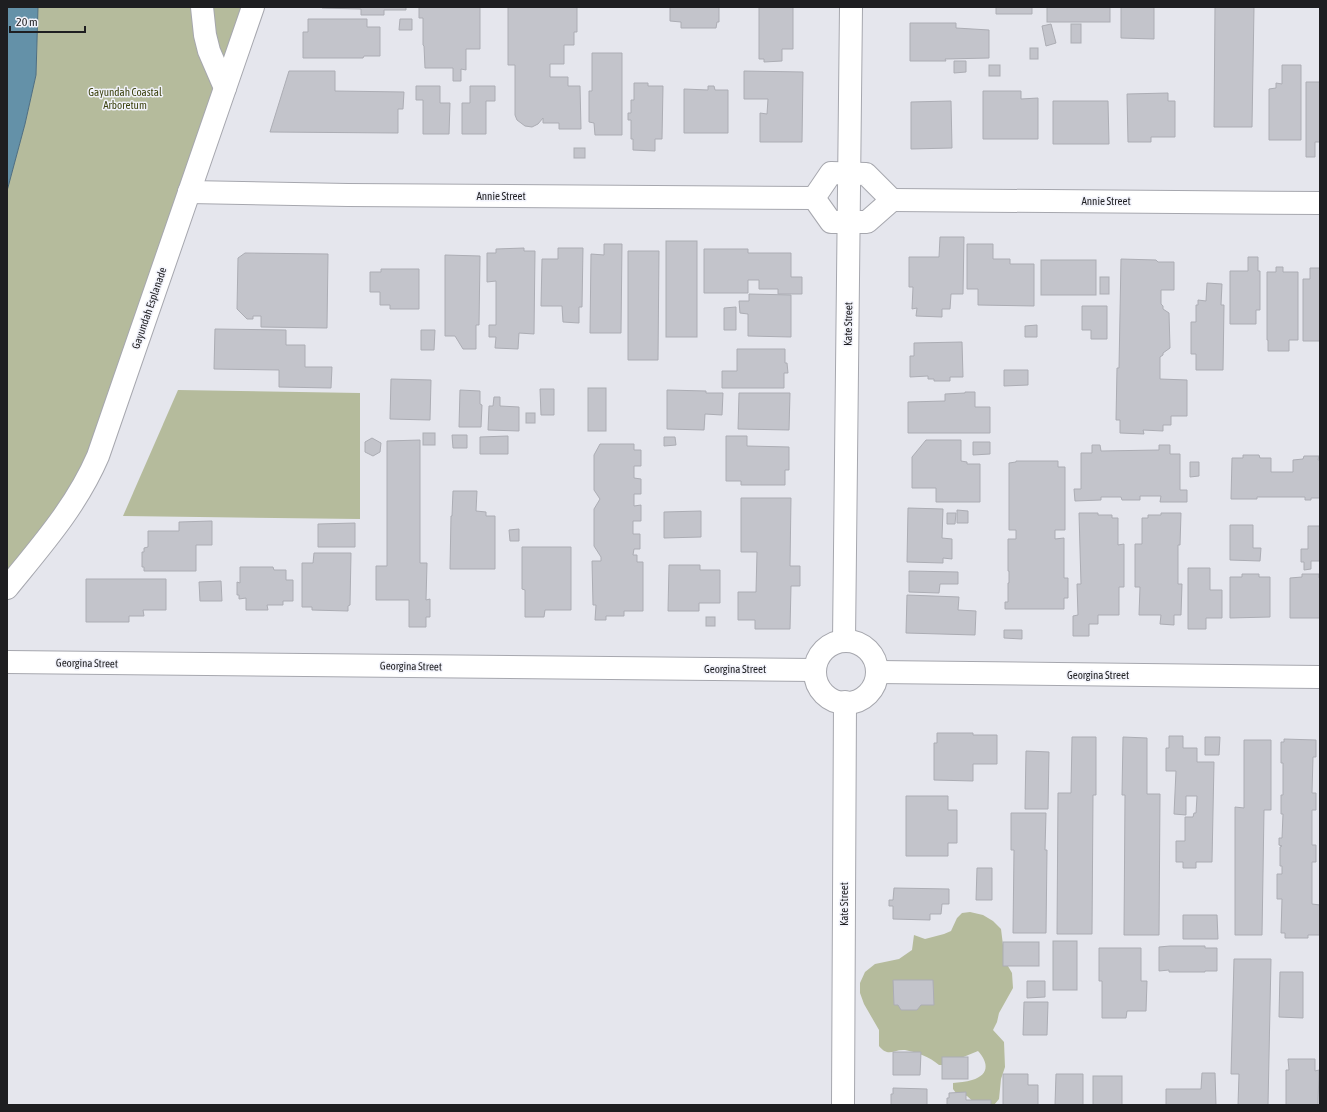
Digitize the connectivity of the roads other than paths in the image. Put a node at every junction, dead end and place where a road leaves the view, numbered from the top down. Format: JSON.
{"nodes":[{"id":1,"x":202,"y":7,"type":"edge"},
{"id":2,"x":252,"y":7,"type":"edge"},
{"id":3,"x":851,"y":7,"type":"edge"},
{"id":4,"x":225,"y":88,"type":"junction"},
{"id":5,"x":850,"y":173,"type":"junction"},
{"id":6,"x":189,"y":192,"type":"junction"},
{"id":7,"x":814,"y":198,"type":"junction"},
{"id":8,"x":892,"y":200,"type":"junction"},
{"id":9,"x":1320,"y":203,"type":"edge"},
{"id":10,"x":849,"y":222,"type":"junction"},
{"id":11,"x":7,"y":588,"type":"edge"},
{"id":12,"x":844,"y":641,"type":"junction"},
{"id":13,"x":7,"y":662,"type":"edge"},
{"id":14,"x":815,"y":670,"type":"junction"},
{"id":15,"x":876,"y":672,"type":"junction"},
{"id":16,"x":1320,"y":677,"type":"edge"},
{"id":17,"x":845,"y":702,"type":"junction"},
{"id":18,"x":843,"y":1105,"type":"edge"}],
"edges":[{"from":1,"to":4,"type":"street"},
{"from":2,"to":4,"type":"street","name":"Gayundah Esplanade"},
{"from":3,"to":5,"type":"street","name":"Kate Street"},
{"from":4,"to":6,"type":"street","name":"Gayundah Esplanade"},
{"from":5,"to":7,"type":"street"},
{"from":5,"to":8,"type":"street"},
{"from":5,"to":10,"type":"street","name":"Kate Street"},
{"from":6,"to":7,"type":"street","name":"Annie Street"},
{"from":6,"to":11,"type":"street","name":"Gayundah Esplanade"},
{"from":7,"to":10,"type":"street"},
{"from":8,"to":9,"type":"street","name":"Annie Street"},
{"from":8,"to":10,"type":"street"},
{"from":10,"to":12,"type":"street","name":"Kate Street"},
{"from":12,"to":14,"type":"street"},
{"from":12,"to":15,"type":"street"},
{"from":13,"to":14,"type":"street","name":"Georgina Street"},
{"from":14,"to":17,"type":"street"},
{"from":15,"to":16,"type":"street","name":"Georgina Street"},
{"from":15,"to":17,"type":"street"},
{"from":17,"to":18,"type":"street","name":"Kate Street"}]}
